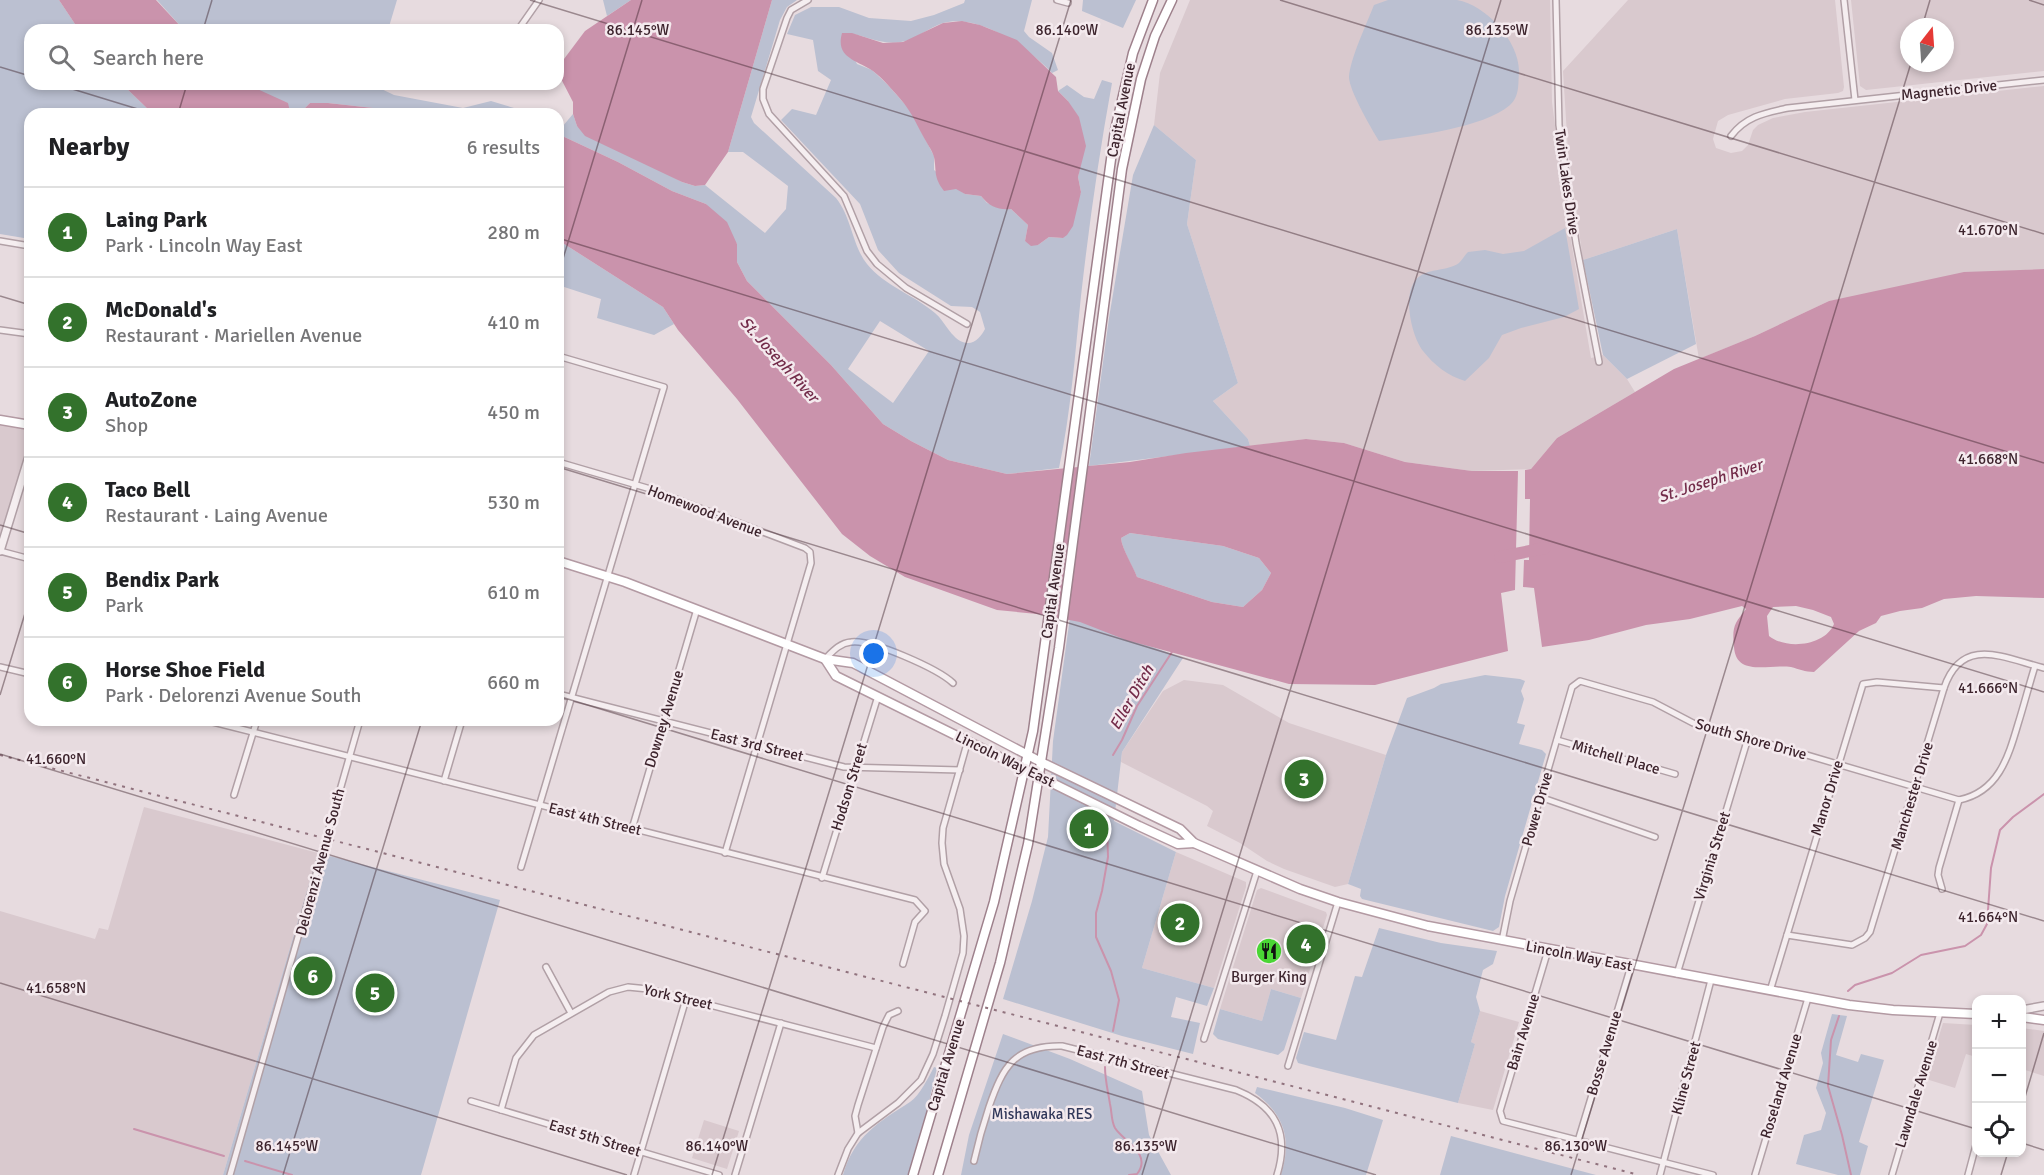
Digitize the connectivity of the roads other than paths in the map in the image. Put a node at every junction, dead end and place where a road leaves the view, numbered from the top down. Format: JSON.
{"nodes":[{"id":1,"x":539,"y":0,"type":"edge"},
{"id":2,"x":807,"y":0,"type":"edge"},
{"id":3,"x":1057,"y":0,"type":"edge"},
{"id":4,"x":1153,"y":0,"type":"edge"},
{"id":5,"x":1172,"y":0,"type":"edge"},
{"id":6,"x":1556,"y":0,"type":"edge"},
{"id":7,"x":1844,"y":0,"type":"edge"},
{"id":8,"x":1068,"y":3,"type":"dead end"},
{"id":9,"x":522,"y":24,"type":"edge"},
{"id":10,"x":2044,"y":80,"type":"edge"},
{"id":11,"x":1855,"y":100,"type":"junction"},
{"id":12,"x":1731,"y":136,"type":"dead end"},
{"id":13,"x":0,"y":241,"type":"edge"},
{"id":14,"x":24,"y":245,"type":"edge"},
{"id":15,"x":968,"y":324,"type":"dead end"},
{"id":16,"x":0,"y":330,"type":"edge"},
{"id":17,"x":24,"y":333,"type":"edge"},
{"id":18,"x":564,"y":358,"type":"edge"},
{"id":19,"x":1599,"y":362,"type":"dead end"},
{"id":20,"x":0,"y":420,"type":"edge"},
{"id":21,"x":24,"y":424,"type":"edge"},
{"id":22,"x":564,"y":464,"type":"edge"},
{"id":23,"x":24,"y":473,"type":"edge"},
{"id":24,"x":635,"y":484,"type":"junction"},
{"id":25,"x":0,"y":551,"type":"edge"},
{"id":26,"x":24,"y":557,"type":"edge"},
{"id":27,"x":564,"y":563,"type":"edge"},
{"id":28,"x":608,"y":576,"type":"junction"},
{"id":29,"x":697,"y":609,"type":"junction"},
{"id":30,"x":787,"y":643,"type":"junction"},
{"id":31,"x":825,"y":659,"type":"junction"},
{"id":32,"x":2035,"y":666,"type":"junction"},
{"id":33,"x":0,"y":667,"type":"edge"},
{"id":34,"x":2044,"y":668,"type":"edge"},
{"id":35,"x":24,"y":673,"type":"edge"},
{"id":36,"x":1580,"y":681,"type":"joint"},
{"id":37,"x":953,"y":683,"type":"dead end"},
{"id":38,"x":1944,"y":688,"type":"junction"},
{"id":39,"x":564,"y":695,"type":"edge"},
{"id":40,"x":878,"y":696,"type":"junction"},
{"id":41,"x":571,"y":697,"type":"junction"},
{"id":42,"x":564,"y":721,"type":"edge"},
{"id":43,"x":664,"y":722,"type":"junction"},
{"id":44,"x":230,"y":726,"type":"edge"},
{"id":45,"x":256,"y":726,"type":"edge"},
{"id":46,"x":358,"y":726,"type":"edge"},
{"id":47,"x":460,"y":726,"type":"edge"},
{"id":48,"x":562,"y":726,"type":"edge"},
{"id":49,"x":254,"y":732,"type":"junction"},
{"id":50,"x":1748,"y":738,"type":"junction"},
{"id":51,"x":1557,"y":740,"type":"junction"},
{"id":52,"x":968,"y":741,"type":"junction"},
{"id":53,"x":757,"y":745,"type":"junction"},
{"id":54,"x":1027,"y":754,"type":"junction"},
{"id":55,"x":349,"y":757,"type":"junction"},
{"id":56,"x":1041,"y":762,"type":"junction"},
{"id":57,"x":1837,"y":764,"type":"junction"},
{"id":58,"x":854,"y":768,"type":"junction"},
{"id":59,"x":1024,"y":768,"type":"junction"},
{"id":60,"x":960,"y":770,"type":"junction"},
{"id":61,"x":1675,"y":774,"type":"dead end"},
{"id":62,"x":1039,"y":775,"type":"junction"},
{"id":63,"x":444,"y":781,"type":"junction"},
{"id":64,"x":1914,"y":787,"type":"junction"},
{"id":65,"x":234,"y":795,"type":"dead end"},
{"id":66,"x":1540,"y":797,"type":"junction"},
{"id":67,"x":1959,"y":801,"type":"junction"},
{"id":68,"x":539,"y":805,"type":"junction"},
{"id":69,"x":632,"y":829,"type":"junction"},
{"id":70,"x":1655,"y":837,"type":"dead end"},
{"id":71,"x":1194,"y":843,"type":"junction"},
{"id":72,"x":725,"y":852,"type":"junction"},
{"id":73,"x":521,"y":867,"type":"dead end"},
{"id":74,"x":1257,"y":871,"type":"junction"},
{"id":75,"x":822,"y":878,"type":"junction"},
{"id":76,"x":1942,"y":889,"type":"dead end"},
{"id":77,"x":1338,"y":902,"type":"junction"},
{"id":78,"x":1786,"y":935,"type":"junction"},
{"id":79,"x":1502,"y":941,"type":"junction"},
{"id":80,"x":1548,"y":950,"type":"junction"},
{"id":81,"x":903,"y":963,"type":"dead end"},
{"id":82,"x":1631,"y":966,"type":"junction"},
{"id":83,"x":546,"y":967,"type":"dead end"},
{"id":84,"x":1677,"y":974,"type":"junction"},
{"id":85,"x":1711,"y":980,"type":"junction"},
{"id":86,"x":1770,"y":991,"type":"junction"},
{"id":87,"x":1808,"y":998,"type":"junction"},
{"id":88,"x":686,"y":999,"type":"junction"},
{"id":89,"x":2044,"y":1006,"type":"edge"},
{"id":90,"x":2026,"y":1008,"type":"edge"},
{"id":91,"x":898,"y":1011,"type":"dead end"},
{"id":92,"x":571,"y":1013,"type":"junction"},
{"id":93,"x":1940,"y":1013,"type":"junction"},
{"id":94,"x":1972,"y":1014,"type":"edge"},
{"id":95,"x":2026,"y":1018,"type":"edge"},
{"id":96,"x":2044,"y":1020,"type":"edge"},
{"id":97,"x":781,"y":1023,"type":"junction"},
{"id":98,"x":1204,"y":1039,"type":"dead end"},
{"id":99,"x":876,"y":1048,"type":"junction"},
{"id":100,"x":1288,"y":1066,"type":"dead end"},
{"id":101,"x":471,"y":1101,"type":"dead end"},
{"id":102,"x":501,"y":1110,"type":"junction"},
{"id":103,"x":858,"y":1132,"type":"junction"},
{"id":104,"x":1578,"y":1141,"type":"junction"},
{"id":105,"x":641,"y":1152,"type":"junction"},
{"id":106,"x":1973,"y":1157,"type":"edge"},
{"id":107,"x":974,"y":1161,"type":"dead end"},
{"id":108,"x":1664,"y":1163,"type":"junction"},
{"id":109,"x":230,"y":1175,"type":"edge"},
{"id":110,"x":634,"y":1175,"type":"edge"},
{"id":111,"x":719,"y":1175,"type":"edge"},
{"id":112,"x":735,"y":1175,"type":"edge"},
{"id":113,"x":838,"y":1175,"type":"edge"},
{"id":114,"x":913,"y":1175,"type":"edge"},
{"id":115,"x":938,"y":1175,"type":"edge"},
{"id":116,"x":1277,"y":1175,"type":"edge"},
{"id":117,"x":1660,"y":1175,"type":"edge"},
{"id":118,"x":1713,"y":1175,"type":"edge"},
{"id":119,"x":1755,"y":1175,"type":"edge"},
{"id":120,"x":1892,"y":1175,"type":"edge"},
{"id":121,"x":1968,"y":1175,"type":"edge"}],
"edges":[{"from":1,"to":9,"type":"street"},
{"from":2,"to":15,"type":"street"},
{"from":3,"to":8,"type":"street"},
{"from":4,"to":54,"type":"main road","name":"Capital Avenue"},
{"from":5,"to":56,"type":"main road","name":"Capital Avenue"},
{"from":6,"to":19,"type":"street","name":"Twin Lakes Drive"},
{"from":7,"to":11,"type":"street"},
{"from":10,"to":11,"type":"street","name":"Magnetic Drive"},
{"from":11,"to":12,"type":"street","name":"Magnetic Drive"},
{"from":13,"to":14,"type":"street"},
{"from":16,"to":17,"type":"street"},
{"from":18,"to":24,"type":"street"},
{"from":20,"to":21,"type":"main road"},
{"from":22,"to":24,"type":"street","name":"Homewood Avenue"},
{"from":23,"to":25,"type":"street"},
{"from":24,"to":28,"type":"street"},
{"from":24,"to":30,"type":"street","name":"Homewood Avenue"},
{"from":25,"to":26,"type":"street"},
{"from":27,"to":28,"type":"main road","name":"Lincoln Way East"},
{"from":28,"to":29,"type":"main road","name":"Lincoln Way East"},
{"from":28,"to":41,"type":"street"},
{"from":29,"to":30,"type":"main road","name":"Lincoln Way East"},
{"from":29,"to":43,"type":"street","name":"Downey Avenue"},
{"from":30,"to":31,"type":"main road","name":"Lincoln Way East"},
{"from":30,"to":53,"type":"street"},
{"from":31,"to":37,"type":"street"},
{"from":31,"to":40,"type":"main road","name":"Lincoln Way East"},
{"from":31,"to":54,"type":"main road","name":"Lincoln Way East"},
{"from":32,"to":34,"type":"street","name":"Manchester Drive"},
{"from":32,"to":38,"type":"street","name":"Manchester Drive"},
{"from":32,"to":67,"type":"street"},
{"from":33,"to":35,"type":"street"},
{"from":36,"to":50,"type":"street","name":"South Shore Drive"},
{"from":36,"to":51,"type":"street","name":"Power Drive"},
{"from":38,"to":57,"type":"street","name":"Manor Drive"},
{"from":38,"to":64,"type":"street","name":"Manchester Drive"},
{"from":39,"to":41,"type":"street","name":"East 3rd Street"},
{"from":40,"to":52,"type":"main road","name":"Lincoln Way East"},
{"from":40,"to":58,"type":"street","name":"Hodson Street"},
{"from":41,"to":42,"type":"street"},
{"from":41,"to":43,"type":"street","name":"East 3rd Street"},
{"from":43,"to":53,"type":"street","name":"East 3rd Street"},
{"from":43,"to":69,"type":"street","name":"Downey Avenue"},
{"from":44,"to":49,"type":"street","name":"East 4th Street"},
{"from":45,"to":49,"type":"street"},
{"from":46,"to":55,"type":"street","name":"Delorenzi Avenue South"},
{"from":47,"to":63,"type":"street"},
{"from":48,"to":68,"type":"street"},
{"from":49,"to":55,"type":"street","name":"East 4th Street"},
{"from":49,"to":65,"type":"street"},
{"from":50,"to":57,"type":"street","name":"South Shore Drive"},
{"from":50,"to":84,"type":"street","name":"Virginia Street"},
{"from":51,"to":61,"type":"street","name":"Mitchell Place"},
{"from":51,"to":66,"type":"street","name":"Power Drive"},
{"from":52,"to":59,"type":"main road","name":"Lincoln Way East"},
{"from":52,"to":60,"type":"street","name":"Capital Avenue"},
{"from":53,"to":58,"type":"street","name":"East 3rd Street"},
{"from":53,"to":72,"type":"street"},
{"from":54,"to":56,"type":"main road","name":"Lincoln Way East"},
{"from":54,"to":59,"type":"main road","name":"Capital Avenue"},
{"from":55,"to":63,"type":"street","name":"East 4th Street"},
{"from":55,"to":109,"type":"street","name":"Delorenzi Avenue South"},
{"from":56,"to":62,"type":"main road","name":"Capital Avenue"},
{"from":56,"to":71,"type":"main road","name":"Lincoln Way East"},
{"from":57,"to":64,"type":"street","name":"South Shore Drive"},
{"from":57,"to":78,"type":"street","name":"Manor Drive"},
{"from":58,"to":60,"type":"street","name":"East 3rd Street"},
{"from":58,"to":75,"type":"street","name":"Hodson Street"},
{"from":59,"to":62,"type":"main road","name":"Lincoln Way East"},
{"from":59,"to":114,"type":"main road","name":"Capital Avenue"},
{"from":60,"to":103,"type":"street","name":"Capital Avenue"},
{"from":62,"to":71,"type":"main road","name":"Lincoln Way East"},
{"from":62,"to":115,"type":"main road","name":"Capital Avenue"},
{"from":63,"to":68,"type":"street","name":"East 4th Street"},
{"from":64,"to":67,"type":"street","name":"South Shore Drive"},
{"from":64,"to":78,"type":"street","name":"Manchester Drive"},
{"from":66,"to":70,"type":"street"},
{"from":66,"to":79,"type":"street","name":"Power Drive"},
{"from":67,"to":76,"type":"street"},
{"from":68,"to":69,"type":"street","name":"East 4th Street"},
{"from":68,"to":73,"type":"street"},
{"from":69,"to":72,"type":"street","name":"East 4th Street"},
{"from":71,"to":74,"type":"main road","name":"Lincoln Way East"},
{"from":72,"to":75,"type":"street","name":"East 4th Street"},
{"from":74,"to":77,"type":"main road","name":"Lincoln Way East"},
{"from":74,"to":98,"type":"street"},
{"from":75,"to":81,"type":"street","name":"East 4th Street"},
{"from":77,"to":79,"type":"main road","name":"Lincoln Way East"},
{"from":77,"to":100,"type":"street"},
{"from":78,"to":86,"type":"street","name":"Manor Drive"},
{"from":79,"to":80,"type":"main road","name":"Lincoln Way East"},
{"from":80,"to":82,"type":"main road","name":"Lincoln Way East"},
{"from":80,"to":104,"type":"street","name":"Bain Avenue"},
{"from":82,"to":84,"type":"main road","name":"Lincoln Way East"},
{"from":82,"to":104,"type":"street","name":"Bosse Avenue"},
{"from":83,"to":92,"type":"street"},
{"from":84,"to":85,"type":"main road","name":"Lincoln Way East"},
{"from":85,"to":86,"type":"main road","name":"Lincoln Way East"},
{"from":85,"to":108,"type":"street","name":"Kline Street"},
{"from":86,"to":87,"type":"main road","name":"Lincoln Way East"},
{"from":87,"to":93,"type":"main road","name":"Lincoln Way East"},
{"from":87,"to":119,"type":"street","name":"Roseland Avenue"},
{"from":88,"to":92,"type":"street","name":"York Street"},
{"from":88,"to":97,"type":"street","name":"York Street"},
{"from":88,"to":105,"type":"street"},
{"from":89,"to":90,"type":"street"},
{"from":91,"to":99,"type":"street"},
{"from":92,"to":102,"type":"street","name":"York Street"},
{"from":93,"to":94,"type":"main road","name":"Lincoln Way East"},
{"from":93,"to":120,"type":"street","name":"Lawndale Avenue"},
{"from":95,"to":96,"type":"main road"},
{"from":97,"to":99,"type":"street","name":"York Street"},
{"from":97,"to":112,"type":"street"},
{"from":99,"to":103,"type":"street"},
{"from":101,"to":102,"type":"street","name":"East 5th Street"},
{"from":102,"to":105,"type":"street","name":"East 5th Street"},
{"from":103,"to":113,"type":"street","name":"Capital Avenue"},
{"from":104,"to":108,"type":"street"},
{"from":105,"to":110,"type":"street"},
{"from":105,"to":111,"type":"street","name":"East 5th Street"},
{"from":106,"to":121,"type":"street"},
{"from":107,"to":116,"type":"street","name":"East 7th Street"},
{"from":108,"to":117,"type":"street","name":"Kline Street"},
{"from":108,"to":118,"type":"street"}]}
